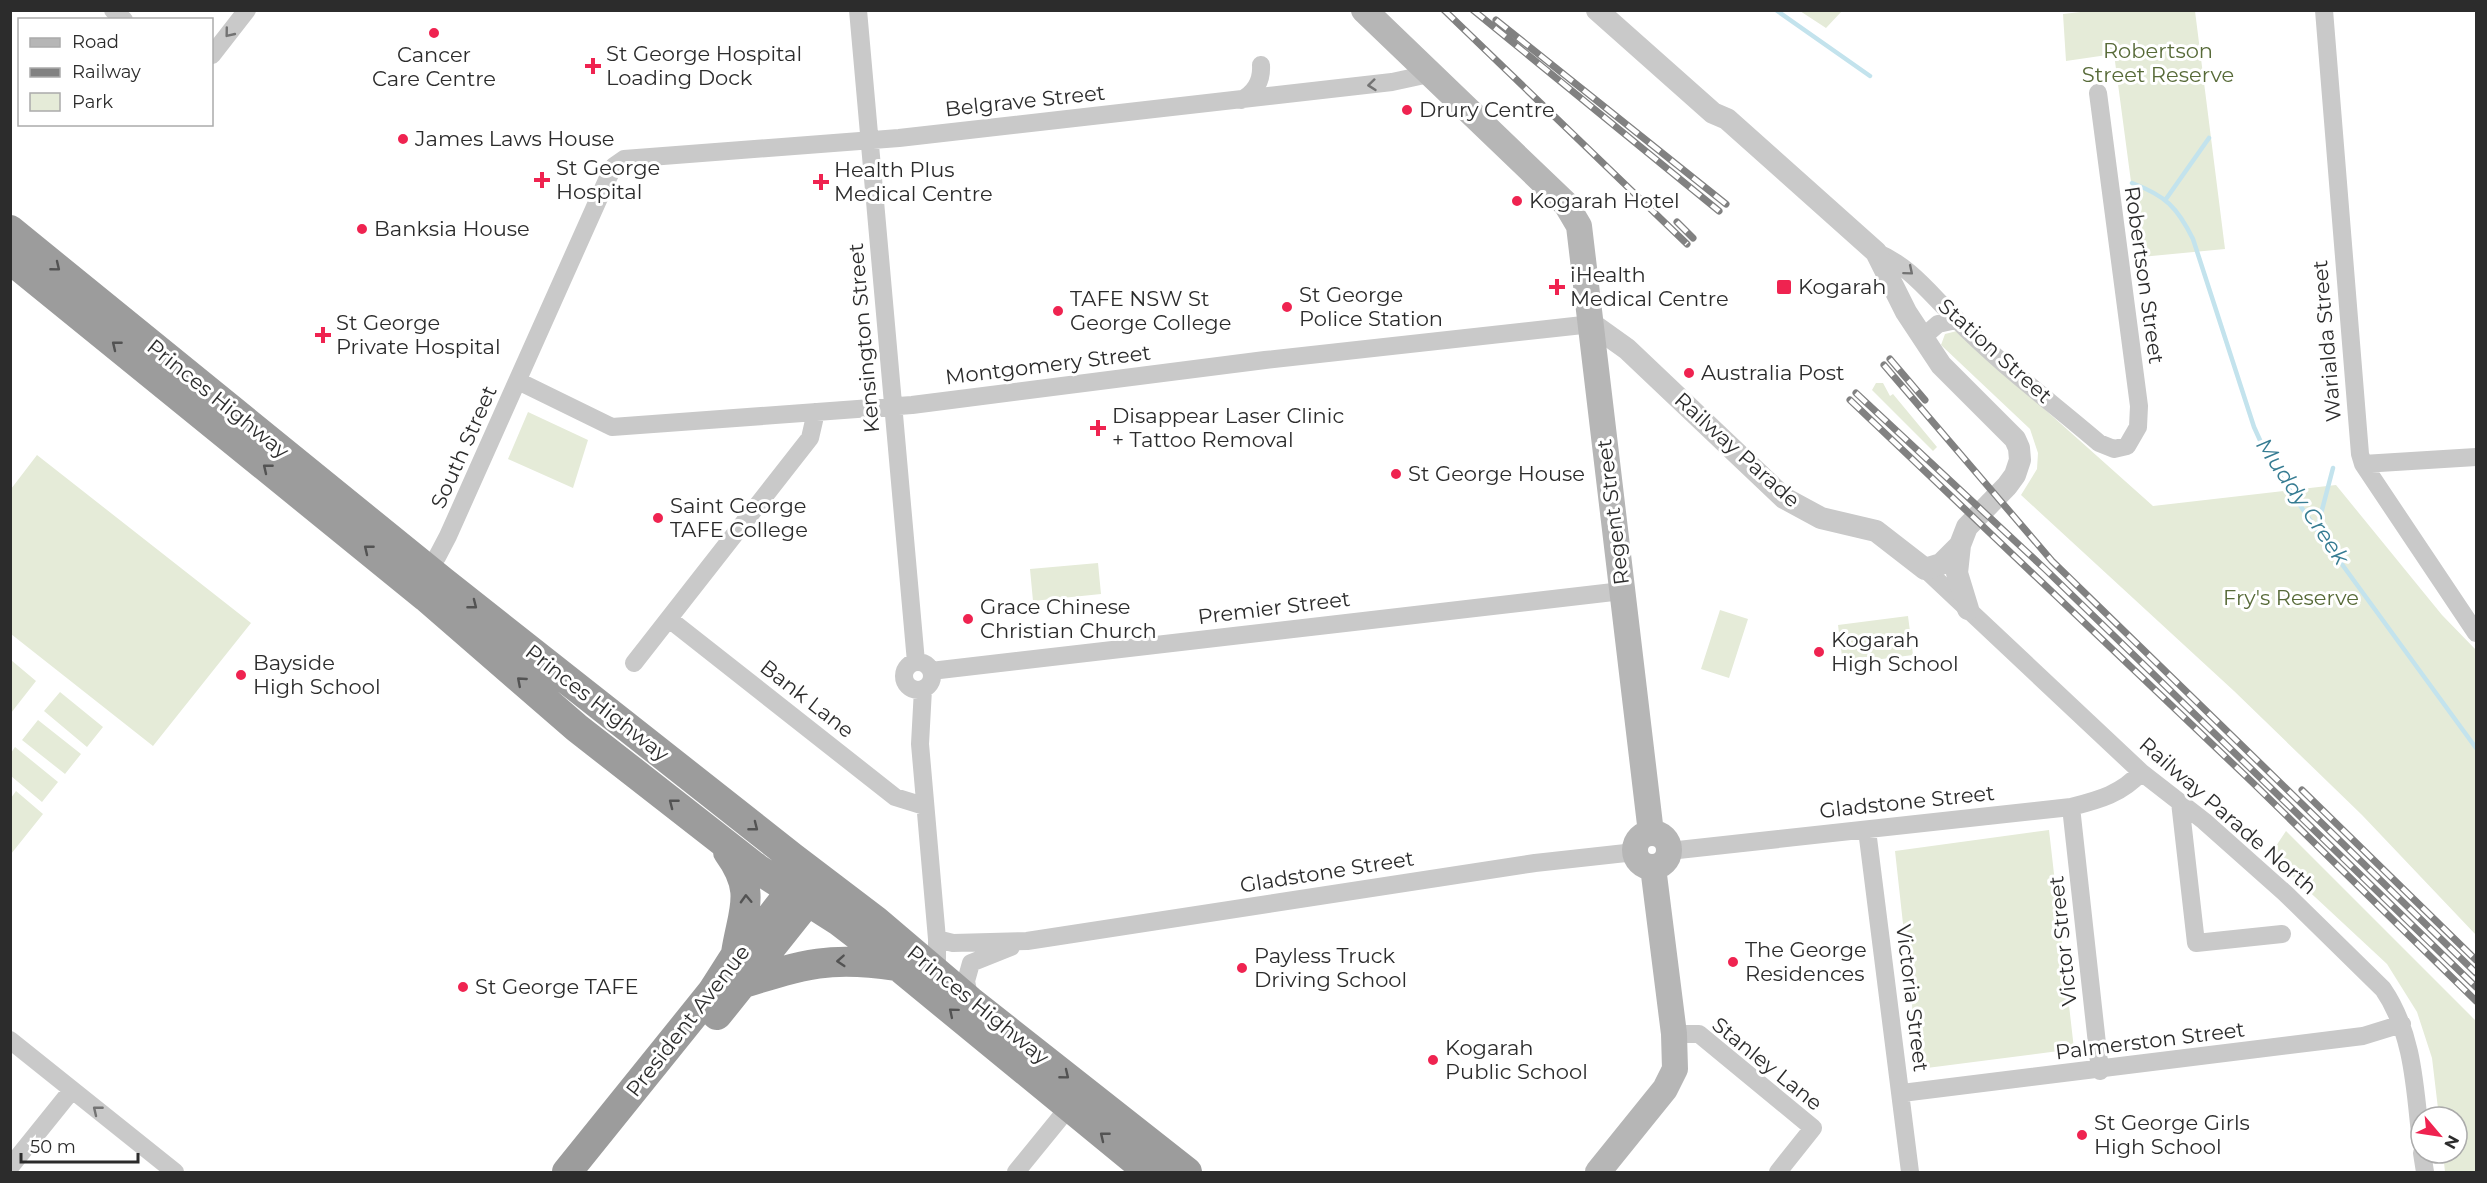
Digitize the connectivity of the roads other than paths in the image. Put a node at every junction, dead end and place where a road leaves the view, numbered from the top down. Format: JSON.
{"nodes":[{"id":1,"x":248,"y":10,"type":"edge"},
{"id":2,"x":858,"y":10,"type":"edge"},
{"id":3,"x":1364,"y":10,"type":"edge"},
{"id":4,"x":1597,"y":10,"type":"edge"},
{"id":5,"x":1615,"y":10,"type":"edge"},
{"id":6,"x":2324,"y":10,"type":"edge"},
{"id":7,"x":213,"y":54,"type":"edge"},
{"id":8,"x":1261,"y":66,"type":"dead end"},
{"id":9,"x":1429,"y":74,"type":"junction"},
{"id":10,"x":2098,"y":93,"type":"dead end"},
{"id":11,"x":1241,"y":100,"type":"junction"},
{"id":12,"x":1727,"y":119,"type":"junction"},
{"id":13,"x":869,"y":138,"type":"junction"},
{"id":14,"x":624,"y":159,"type":"joint"},
{"id":15,"x":10,"y":230,"type":"edge"},
{"id":16,"x":1876,"y":252,"type":"junction"},
{"id":17,"x":10,"y":259,"type":"edge"},
{"id":18,"x":1937,"y":298,"type":"junction"},
{"id":19,"x":1906,"y":312,"type":"junction"},
{"id":20,"x":1956,"y":320,"type":"junction"},
{"id":21,"x":1592,"y":324,"type":"junction"},
{"id":22,"x":1922,"y":338,"type":"junction"},
{"id":23,"x":518,"y":381,"type":"junction"},
{"id":24,"x":892,"y":406,"type":"junction"},
{"id":25,"x":816,"y":412,"type":"junction"},
{"id":26,"x":2114,"y":449,"type":"joint"},
{"id":27,"x":2476,"y":457,"type":"edge"},
{"id":28,"x":2363,"y":464,"type":"junction"},
{"id":29,"x":1964,"y":536,"type":"junction"},
{"id":30,"x":1925,"y":568,"type":"junction"},
{"id":31,"x":420,"y":578,"type":"junction"},
{"id":32,"x":1622,"y":591,"type":"junction"},
{"id":33,"x":1968,"y":609,"type":"junction"},
{"id":34,"x":669,"y":619,"type":"junction"},
{"id":35,"x":2476,"y":633,"type":"edge"},
{"id":36,"x":634,"y":663,"type":"dead end"},
{"id":37,"x":924,"y":667,"type":"junction"},
{"id":38,"x":917,"y":688,"type":"junction"},
{"id":39,"x":2141,"y":772,"type":"junction"},
{"id":40,"x":2180,"y":802,"type":"junction"},
{"id":41,"x":924,"y":806,"type":"junction"},
{"id":42,"x":2071,"y":807,"type":"junction"},
{"id":43,"x":1868,"y":830,"type":"junction"},
{"id":44,"x":719,"y":839,"type":"junction"},
{"id":45,"x":1652,"y":851,"type":"junction"},
{"id":46,"x":808,"y":886,"type":"junction"},
{"id":47,"x":2282,"y":934,"type":"dead end"},
{"id":48,"x":937,"y":939,"type":"junction"},
{"id":49,"x":1027,"y":942,"type":"junction"},
{"id":50,"x":899,"y":967,"type":"junction"},
{"id":51,"x":739,"y":970,"type":"junction"},
{"id":52,"x":937,"y":973,"type":"junction"},
{"id":53,"x":970,"y":1001,"type":"junction"},
{"id":54,"x":2402,"y":1024,"type":"junction"},
{"id":55,"x":1674,"y":1034,"type":"junction"},
{"id":56,"x":10,"y":1040,"type":"edge"},
{"id":57,"x":2100,"y":1071,"type":"junction"},
{"id":58,"x":72,"y":1090,"type":"junction"},
{"id":59,"x":1902,"y":1093,"type":"junction"},
{"id":60,"x":2416,"y":1105,"type":"edge"},
{"id":61,"x":1069,"y":1107,"type":"junction"},
{"id":62,"x":10,"y":1167,"type":"edge"},
{"id":63,"x":176,"y":1173,"type":"edge"},
{"id":64,"x":567,"y":1173,"type":"edge"},
{"id":65,"x":592,"y":1173,"type":"edge"},
{"id":66,"x":1016,"y":1173,"type":"edge"},
{"id":67,"x":1149,"y":1173,"type":"edge"},
{"id":68,"x":1187,"y":1173,"type":"edge"},
{"id":69,"x":1598,"y":1173,"type":"edge"},
{"id":70,"x":1778,"y":1173,"type":"edge"},
{"id":71,"x":1910,"y":1173,"type":"edge"}],
"edges":[{"from":1,"to":7,"type":"street","one_way":true},
{"from":2,"to":13,"type":"street","name":"Kensington Street"},
{"from":3,"to":9,"type":"main road"},
{"from":4,"to":12,"type":"street","name":"Station Street"},
{"from":5,"to":12,"type":"street","name":"Station Street"},
{"from":6,"to":28,"type":"street","name":"Warialda Street"},
{"from":8,"to":11,"type":"street"},
{"from":9,"to":11,"type":"street","name":"Belgrave Street","one_way":true},
{"from":9,"to":21,"type":"main road","name":"Regent Street"},
{"from":10,"to":26,"type":"street","name":"Robertson Street"},
{"from":11,"to":13,"type":"street","name":"Belgrave Street"},
{"from":12,"to":16,"type":"street","name":"Station Street"},
{"from":13,"to":14,"type":"street","name":"Belgrave Street"},
{"from":13,"to":24,"type":"street","name":"Kensington Street"},
{"from":14,"to":23,"type":"street","name":"South Street"},
{"from":15,"to":31,"type":"highway","name":"Princes Highway","one_way":true},
{"from":16,"to":18,"type":"street","name":"Station Street","one_way":true},
{"from":16,"to":19,"type":"street","name":"Station Street"},
{"from":31,"to":17,"type":"highway","name":"Princes Highway","one_way":true},
{"from":18,"to":19,"type":"street"},
{"from":18,"to":20,"type":"street","name":"Station Street"},
{"from":19,"to":22,"type":"street","name":"Station Street"},
{"from":20,"to":22,"type":"street"},
{"from":20,"to":26,"type":"street","name":"Station Street"},
{"from":21,"to":24,"type":"street","name":"Montgomery Street"},
{"from":21,"to":30,"type":"street","name":"Railway Parade"},
{"from":21,"to":32,"type":"main road","name":"Regent Street"},
{"from":22,"to":29,"type":"street","name":"Station Street"},
{"from":23,"to":25,"type":"street","name":"Montgomery Street"},
{"from":23,"to":31,"type":"street","name":"South Street"},
{"from":24,"to":25,"type":"street","name":"Montgomery Street"},
{"from":24,"to":37,"type":"street","name":"Kensington Street"},
{"from":25,"to":34,"type":"street"},
{"from":27,"to":28,"type":"street"},
{"from":28,"to":35,"type":"street","name":"Warialda Street"},
{"from":29,"to":30,"type":"street","name":"Station Street"},
{"from":29,"to":33,"type":"street"},
{"from":30,"to":33,"type":"street","name":"Railway Parade North"},
{"from":44,"to":31,"type":"highway","name":"Princes Highway","one_way":true},
{"from":31,"to":46,"type":"highway","name":"Princes Highway","one_way":true},
{"from":32,"to":37,"type":"street","name":"Premier Street"},
{"from":32,"to":45,"type":"main road","name":"Regent Street"},
{"from":33,"to":39,"type":"street","name":"Railway Parade North"},
{"from":34,"to":36,"type":"street"},
{"from":34,"to":41,"type":"street","name":"Bank Lane"},
{"from":37,"to":38,"type":"street"},
{"from":37,"to":38,"type":"street"},
{"from":38,"to":41,"type":"street"},
{"from":39,"to":40,"type":"street","name":"Railway Parade North"},
{"from":39,"to":42,"type":"street","name":"Gladstone Street"},
{"from":40,"to":47,"type":"street"},
{"from":40,"to":54,"type":"street","name":"Railway Parade North"},
{"from":41,"to":48,"type":"street"},
{"from":42,"to":43,"type":"street","name":"Gladstone Street"},
{"from":42,"to":57,"type":"street","name":"Victor Street"},
{"from":43,"to":45,"type":"street","name":"Gladstone Street"},
{"from":43,"to":59,"type":"street","name":"Victoria Street"},
{"from":44,"to":46,"type":"highway","name":"Princes Highway"},
{"from":51,"to":44,"type":"highway","one_way":true},
{"from":45,"to":49,"type":"street","name":"Gladstone Street"},
{"from":45,"to":55,"type":"main road","name":"Regent Street"},
{"from":46,"to":50,"type":"highway","name":"Princes Highway"},
{"from":46,"to":51,"type":"highway","name":"President Avenue"},
{"from":46,"to":52,"type":"highway","name":"Princes Highway"},
{"from":48,"to":49,"type":"street","name":"Gladstone Street"},
{"from":48,"to":52,"type":"street"},
{"from":49,"to":53,"type":"street","name":"Gladstone Street"},
{"from":50,"to":51,"type":"highway","one_way":true},
{"from":61,"to":50,"type":"highway","name":"Princes Highway","one_way":true},
{"from":51,"to":64,"type":"highway","name":"President Avenue"},
{"from":51,"to":65,"type":"highway","name":"President Avenue"},
{"from":52,"to":53,"type":"highway","name":"Princes Highway"},
{"from":53,"to":68,"type":"highway","name":"Princes Highway","one_way":true},
{"from":54,"to":57,"type":"street","name":"Palmerston Street"},
{"from":54,"to":60,"type":"street","name":"Railway Parade North"},
{"from":55,"to":69,"type":"main road","name":"Regent Street"},
{"from":55,"to":70,"type":"street","name":"Stanley Lane"},
{"from":56,"to":58,"type":"street"},
{"from":57,"to":59,"type":"street","name":"Palmerston Street"},
{"from":58,"to":62,"type":"street"},
{"from":63,"to":58,"type":"street","one_way":true},
{"from":59,"to":71,"type":"street","name":"Victoria Street"},
{"from":61,"to":66,"type":"street"},
{"from":67,"to":61,"type":"highway","name":"Princes Highway","one_way":true}]}
